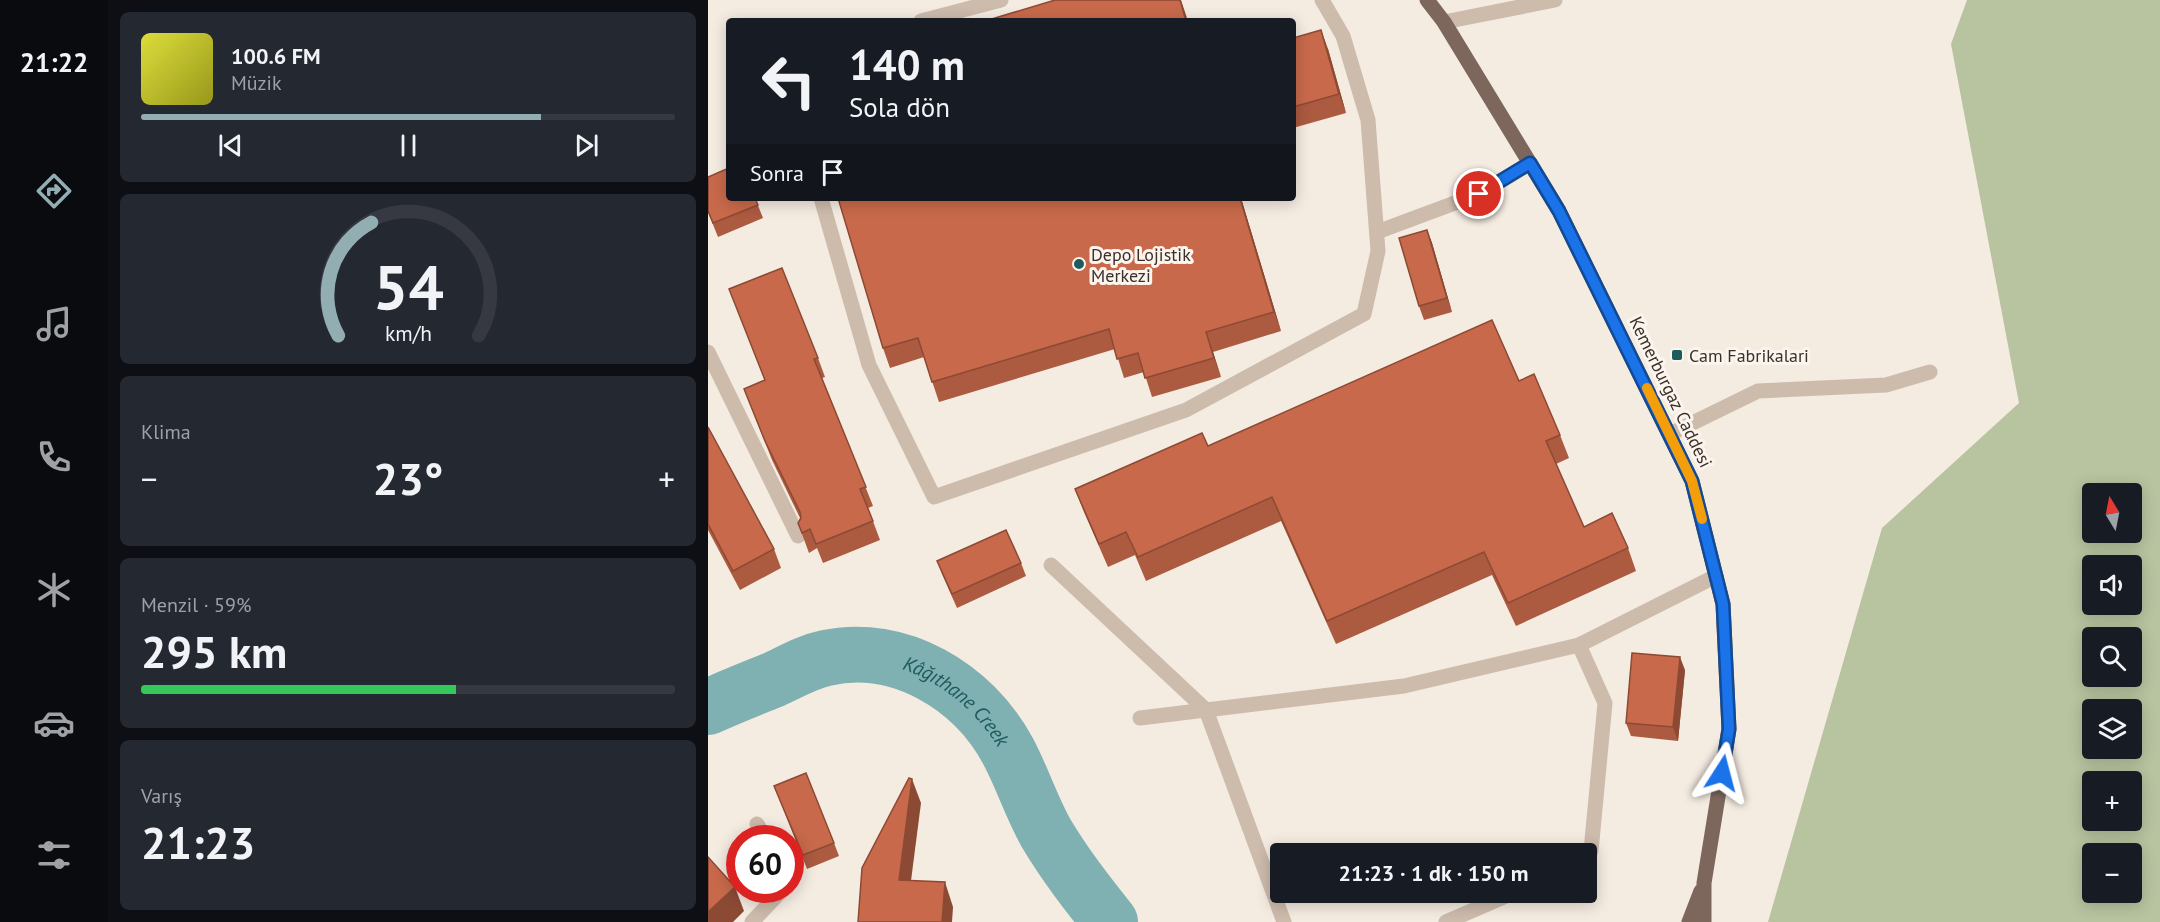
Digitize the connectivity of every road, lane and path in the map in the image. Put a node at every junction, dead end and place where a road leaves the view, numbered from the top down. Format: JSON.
{"nodes":[{"id":1,"x":1000,"y":0,"type":"edge"},
{"id":2,"x":1322,"y":0,"type":"edge"},
{"id":3,"x":1427,"y":0,"type":"edge"},
{"id":4,"x":1555,"y":0,"type":"edge"},
{"id":5,"x":932,"y":18,"type":"edge"},
{"id":6,"x":1444,"y":22,"type":"junction"},
{"id":7,"x":1530,"y":163,"type":"junction"},
{"id":8,"x":822,"y":201,"type":"edge"},
{"id":9,"x":1377,"y":232,"type":"junction"},
{"id":10,"x":708,"y":352,"type":"edge"},
{"id":11,"x":1929,"y":372,"type":"dead end"},
{"id":12,"x":1670,"y":434,"type":"junction"},
{"id":13,"x":798,"y":536,"type":"edge"},
{"id":14,"x":1052,"y":565,"type":"dead end"},
{"id":15,"x":1716,"y":576,"type":"junction"},
{"id":16,"x":1579,"y":645,"type":"junction"},
{"id":17,"x":1206,"y":710,"type":"junction"},
{"id":18,"x":1140,"y":718,"type":"dead end"},
{"id":19,"x":1591,"y":843,"type":"edge"},
{"id":20,"x":1704,"y":883,"type":"junction"},
{"id":21,"x":770,"y":903,"type":"edge"},
{"id":22,"x":1490,"y":903,"type":"edge"},
{"id":23,"x":752,"y":922,"type":"edge"},
{"id":24,"x":1284,"y":922,"type":"edge"},
{"id":25,"x":1446,"y":922,"type":"edge"},
{"id":26,"x":1689,"y":922,"type":"edge"},
{"id":27,"x":1704,"y":922,"type":"edge"}],
"edges":[{"from":1,"to":5,"type":"street"},
{"from":2,"to":9,"type":"street"},
{"from":3,"to":6,"type":"main road","name":"Kemerburgaz Caddesi"},
{"from":4,"to":6,"type":"street"},
{"from":6,"to":7,"type":"main road","name":"Kemerburgaz Caddesi"},
{"from":7,"to":9,"type":"street"},
{"from":7,"to":12,"type":"main road","name":"Kemerburgaz Caddesi"},
{"from":8,"to":9,"type":"street"},
{"from":10,"to":13,"type":"street"},
{"from":11,"to":12,"type":"street"},
{"from":12,"to":15,"type":"main road","name":"Kemerburgaz Caddesi"},
{"from":14,"to":17,"type":"street"},
{"from":15,"to":16,"type":"street"},
{"from":15,"to":20,"type":"main road","name":"Kemerburgaz Caddesi"},
{"from":16,"to":17,"type":"street"},
{"from":16,"to":19,"type":"street"},
{"from":17,"to":18,"type":"street"},
{"from":17,"to":24,"type":"street"},
{"from":20,"to":26,"type":"main road","name":"Kemerburgaz Caddesi"},
{"from":20,"to":27,"type":"main road","name":"Kemerburgaz Caddesi"},
{"from":21,"to":23,"type":"street"},
{"from":22,"to":25,"type":"street"}]}
